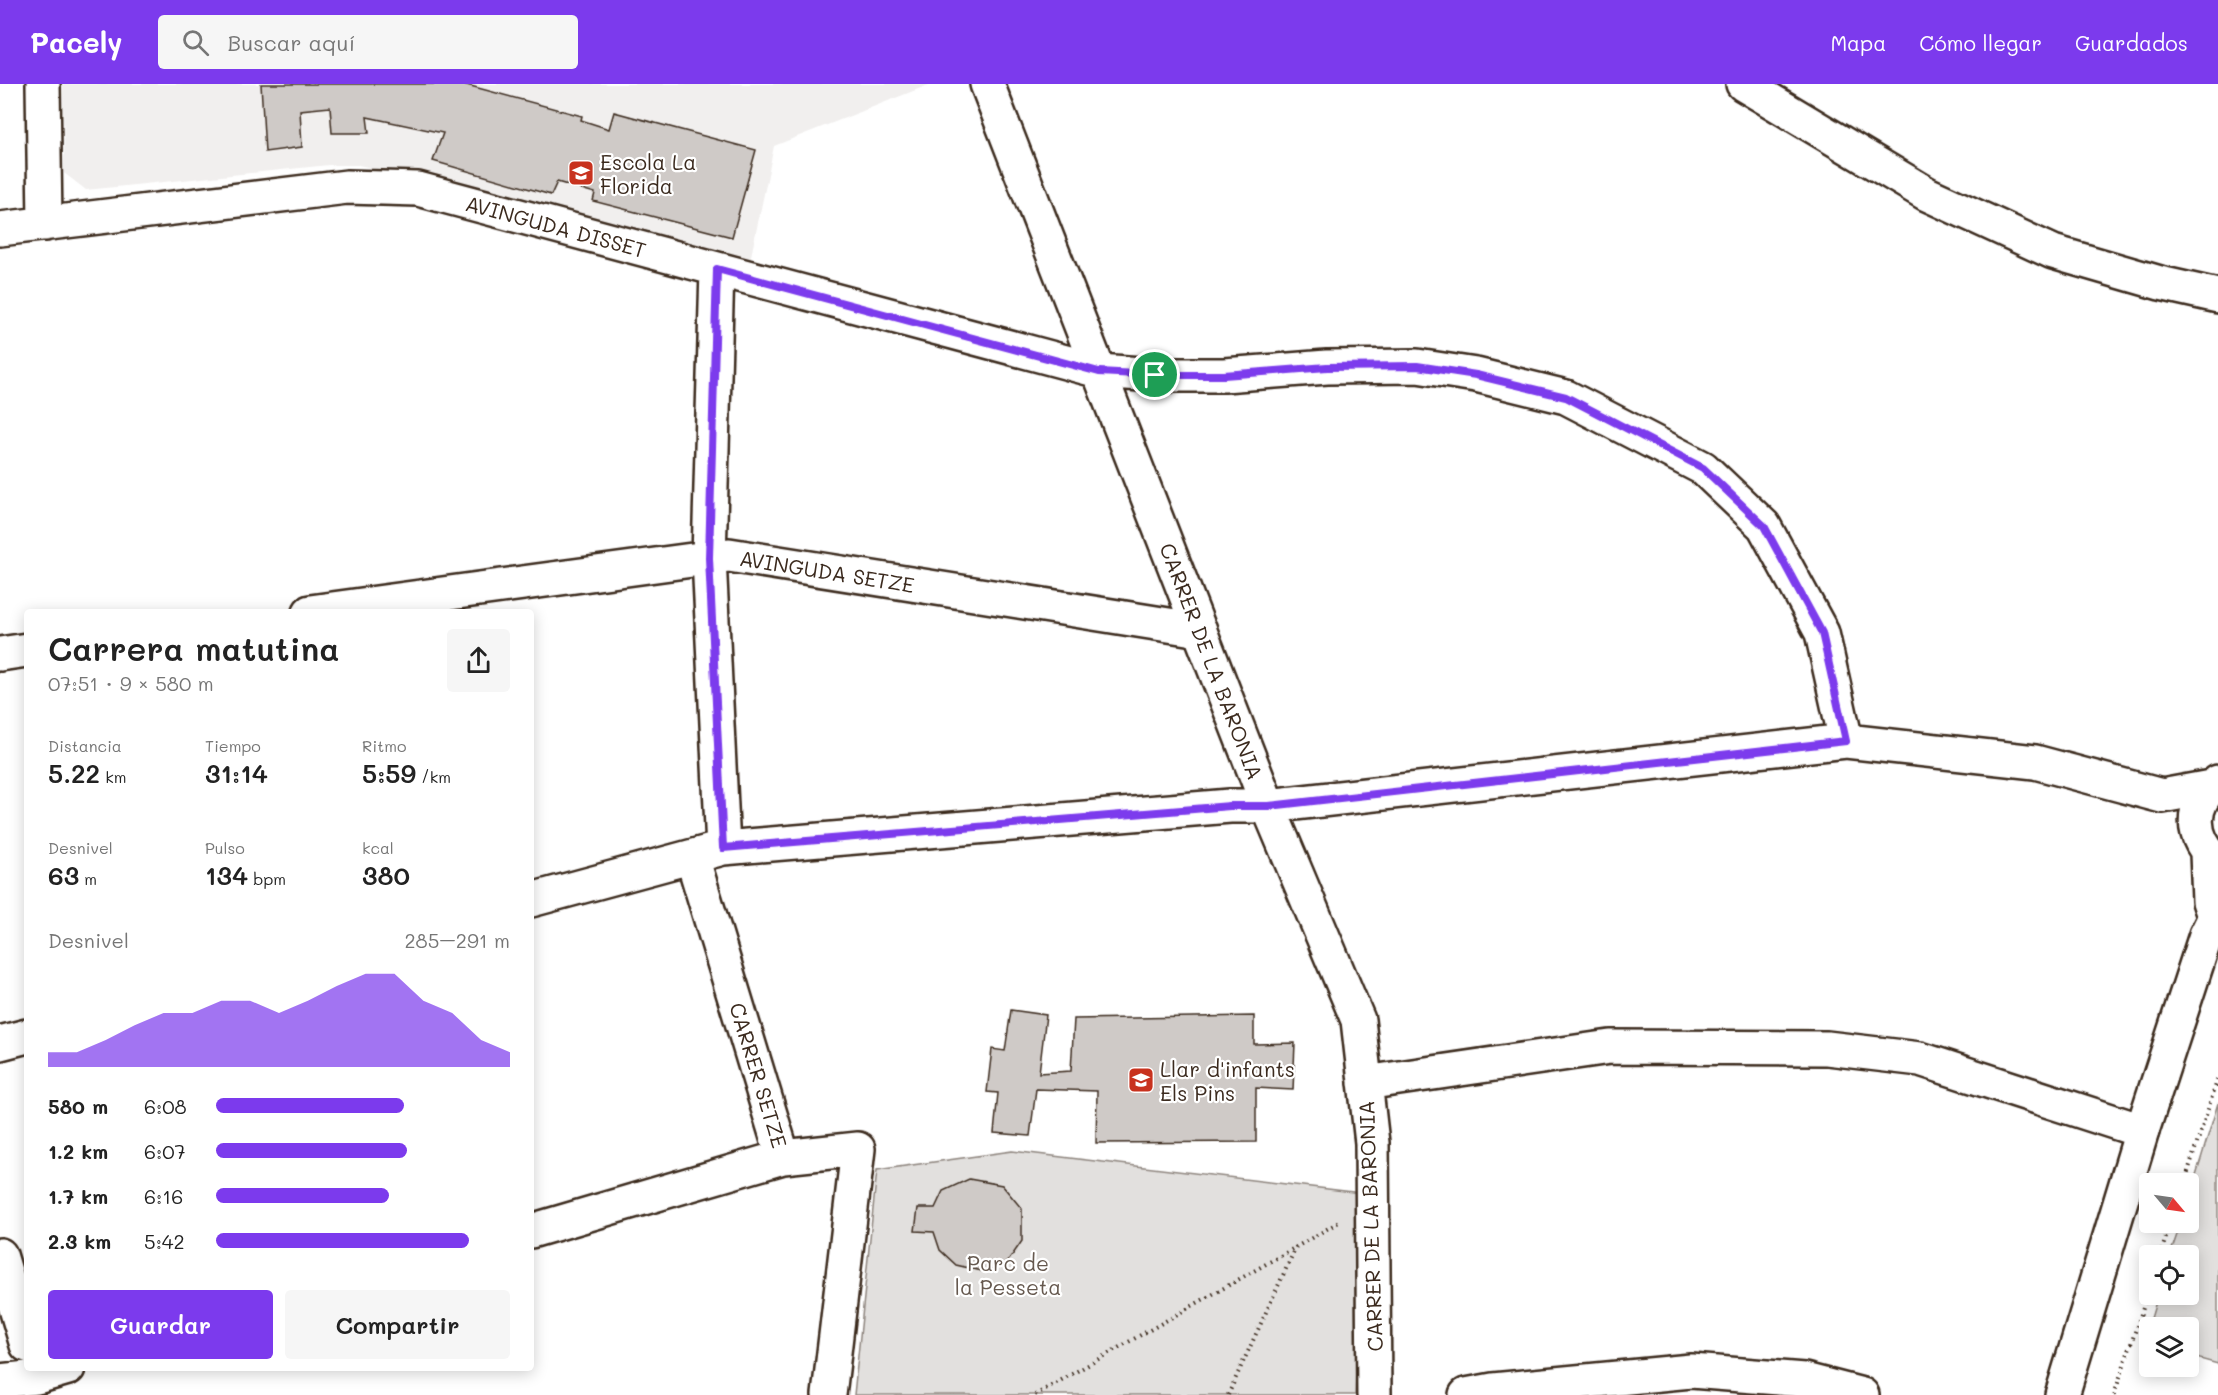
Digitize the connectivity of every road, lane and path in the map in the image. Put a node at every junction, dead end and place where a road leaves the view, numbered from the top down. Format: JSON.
{"nodes":[{"id":1,"x":43,"y":84,"type":"edge"},
{"id":2,"x":987,"y":84,"type":"edge"},
{"id":3,"x":1743,"y":84,"type":"edge"},
{"id":4,"x":45,"y":224,"type":"junction"},
{"id":5,"x":0,"y":229,"type":"edge"},
{"id":6,"x":717,"y":269,"type":"junction"},
{"id":7,"x":2218,"y":297,"type":"edge"},
{"id":8,"x":1099,"y":372,"type":"junction"},
{"id":9,"x":709,"y":558,"type":"junction"},
{"id":10,"x":332,"y":609,"type":"edge"},
{"id":11,"x":1200,"y":630,"type":"junction"},
{"id":12,"x":24,"y":650,"type":"edge"},
{"id":13,"x":0,"y":654,"type":"edge"},
{"id":14,"x":1846,"y":741,"type":"junction"},
{"id":15,"x":2214,"y":784,"type":"edge"},
{"id":16,"x":2162,"y":796,"type":"junction"},
{"id":17,"x":1269,"y":806,"type":"junction"},
{"id":18,"x":2207,"y":847,"type":"edge"},
{"id":19,"x":723,"y":848,"type":"junction"},
{"id":20,"x":692,"y":857,"type":"junction"},
{"id":21,"x":534,"y":899,"type":"edge"},
{"id":22,"x":2216,"y":914,"type":"edge"},
{"id":23,"x":24,"y":1037,"type":"edge"},
{"id":24,"x":0,"y":1043,"type":"edge"},
{"id":25,"x":2218,"y":1078,"type":"edge"},
{"id":26,"x":1365,"y":1083,"type":"junction"},
{"id":27,"x":2142,"y":1131,"type":"junction"},
{"id":28,"x":783,"y":1157,"type":"junction"},
{"id":29,"x":2188,"y":1173,"type":"edge"},
{"id":30,"x":1343,"y":1220,"type":"dead end"},
{"id":31,"x":534,"y":1230,"type":"edge"},
{"id":32,"x":1296,"y":1247,"type":"junction"},
{"id":33,"x":0,"y":1255,"type":"edge"},
{"id":34,"x":2144,"y":1305,"type":"edge"},
{"id":35,"x":24,"y":1335,"type":"edge"},
{"id":36,"x":60,"y":1371,"type":"edge"},
{"id":37,"x":37,"y":1380,"type":"edge"},
{"id":38,"x":0,"y":1381,"type":"edge"},
{"id":39,"x":829,"y":1395,"type":"edge"},
{"id":40,"x":1035,"y":1395,"type":"edge"},
{"id":41,"x":1228,"y":1395,"type":"edge"},
{"id":42,"x":1374,"y":1395,"type":"edge"},
{"id":43,"x":1466,"y":1395,"type":"edge"},
{"id":44,"x":1862,"y":1395,"type":"edge"},
{"id":45,"x":2062,"y":1395,"type":"edge"},
{"id":46,"x":2114,"y":1395,"type":"edge"}],
"edges":[{"from":1,"to":4,"type":"street"},
{"from":2,"to":8,"type":"street","name":"CARRER DE LA BARONIA"},
{"from":3,"to":7,"type":"street"},
{"from":4,"to":5,"type":"street","name":"AVINGUDA DISSET"},
{"from":4,"to":6,"type":"street","name":"AVINGUDA DISSET"},
{"from":6,"to":8,"type":"street","name":"AVINGUDA DISSET"},
{"from":6,"to":9,"type":"street"},
{"from":8,"to":11,"type":"street","name":"CARRER DE LA BARONIA"},
{"from":8,"to":14,"type":"street","name":"AVINGUDA DISSET"},
{"from":9,"to":10,"type":"street","name":"AVINGUDA SETZE"},
{"from":9,"to":11,"type":"street","name":"AVINGUDA SETZE"},
{"from":9,"to":19,"type":"street"},
{"from":11,"to":17,"type":"street","name":"CARRER DE LA BARONIA"},
{"from":12,"to":13,"type":"street"},
{"from":14,"to":16,"type":"street"},
{"from":14,"to":17,"type":"street"},
{"from":15,"to":16,"type":"street"},
{"from":15,"to":18,"type":"street"},
{"from":16,"to":18,"type":"street"},
{"from":17,"to":19,"type":"street"},
{"from":17,"to":26,"type":"street","name":"CARRER DE LA BARONIA"},
{"from":18,"to":22,"type":"street"},
{"from":19,"to":20,"type":"street"},
{"from":20,"to":21,"type":"street"},
{"from":20,"to":28,"type":"street","name":"CARRER SETZE"},
{"from":22,"to":27,"type":"street"},
{"from":23,"to":24,"type":"street"},
{"from":25,"to":29,"type":"path"},
{"from":26,"to":27,"type":"street"},
{"from":26,"to":42,"type":"street","name":"CARRER DE LA BARONIA"},
{"from":27,"to":45,"type":"street"},
{"from":28,"to":31,"type":"street"},
{"from":28,"to":39,"type":"street","name":"CARRER SETZE"},
{"from":30,"to":32,"type":"path"},
{"from":32,"to":40,"type":"path"},
{"from":32,"to":41,"type":"path"},
{"from":33,"to":35,"type":"street"},
{"from":34,"to":46,"type":"path"},
{"from":36,"to":37,"type":"street"},
{"from":37,"to":38,"type":"street"},
{"from":43,"to":44,"type":"street"}]}
